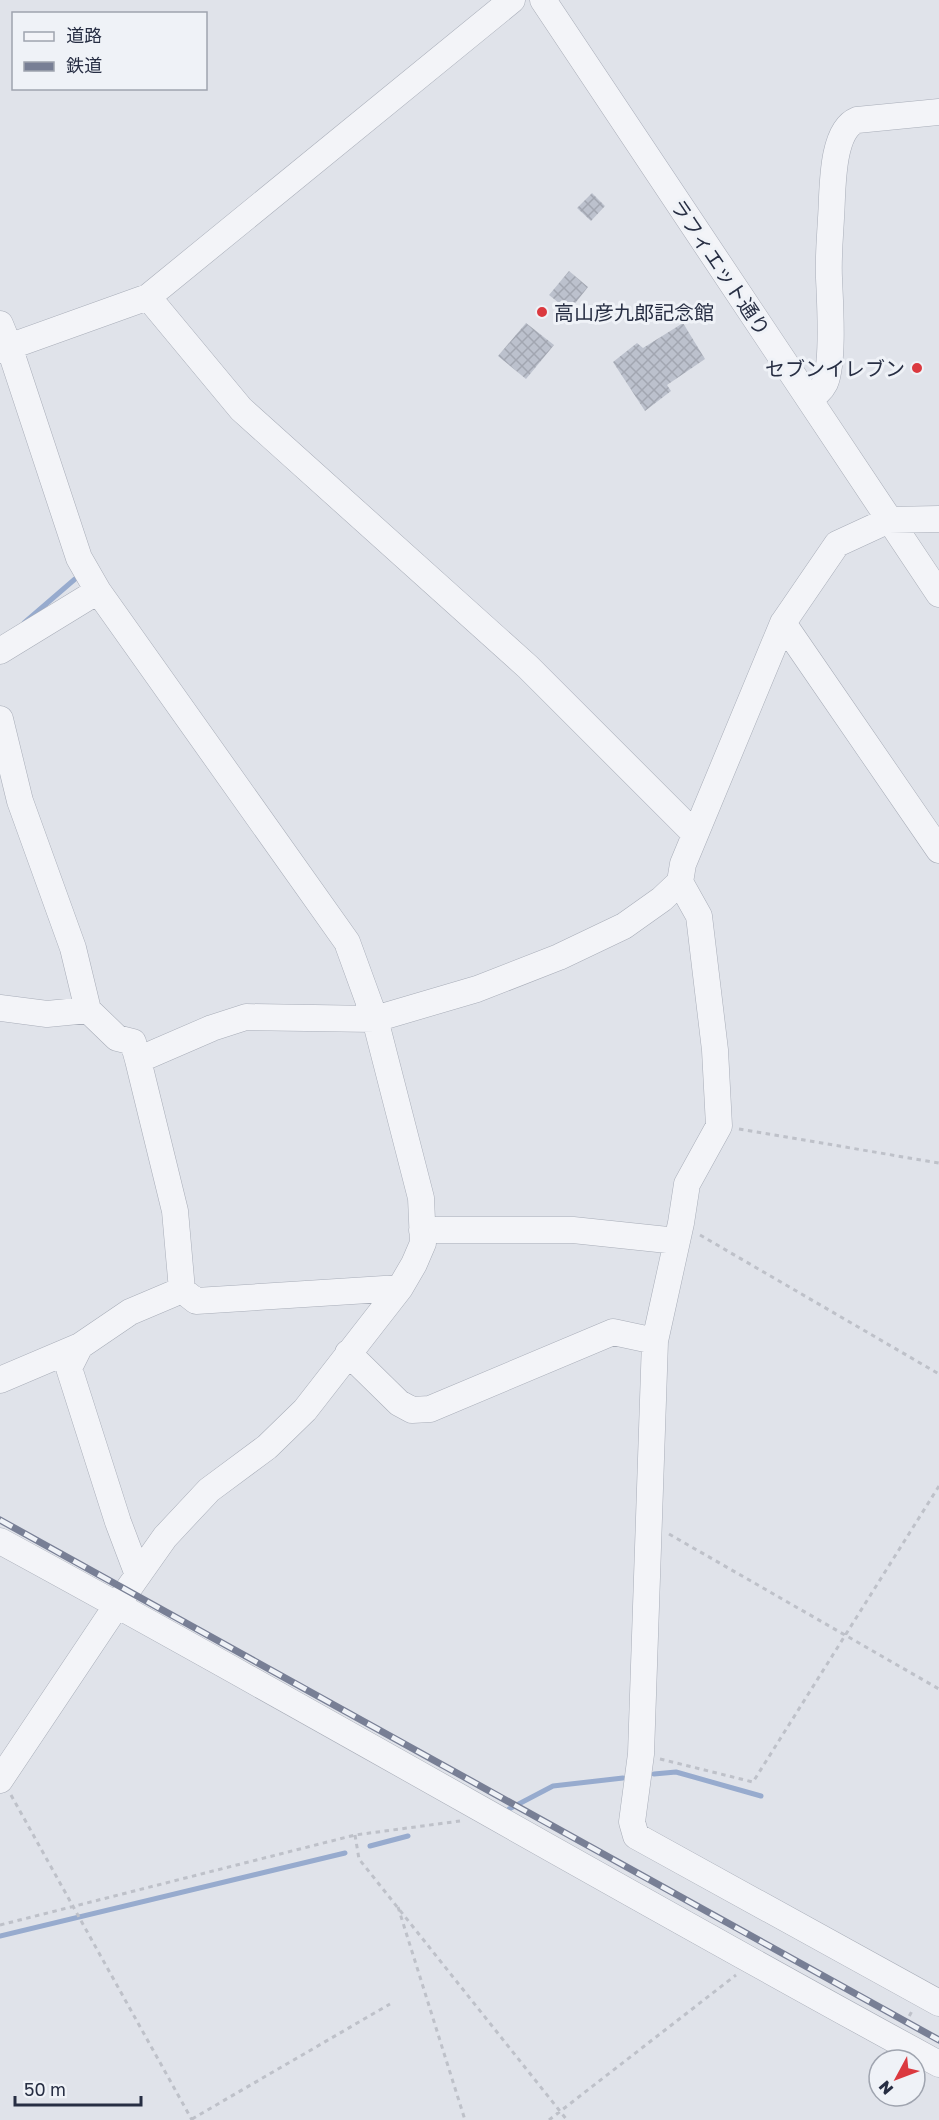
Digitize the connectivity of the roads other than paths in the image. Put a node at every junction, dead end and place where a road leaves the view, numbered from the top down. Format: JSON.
{"nodes":[{"id":1,"x":512,"y":0,"type":"edge"},
{"id":2,"x":543,"y":0,"type":"edge"},
{"id":3,"x":939,"y":112,"type":"edge"},
{"id":4,"x":148,"y":297,"type":"junction"},
{"id":5,"x":3,"y":340,"type":"edge"},
{"id":6,"x":809,"y":399,"type":"junction"},
{"id":7,"x":939,"y":519,"type":"edge"},
{"id":8,"x":889,"y":520,"type":"junction"},
{"id":9,"x":98,"y":591,"type":"junction"},
{"id":10,"x":939,"y":594,"type":"edge"},
{"id":11,"x":783,"y":623,"type":"junction"},
{"id":12,"x":0,"y":651,"type":"edge"},
{"id":13,"x":0,"y":719,"type":"edge"},
{"id":14,"x":695,"y":834,"type":"junction"},
{"id":15,"x":939,"y":850,"type":"edge"},
{"id":16,"x":680,"y":882,"type":"junction"},
{"id":17,"x":0,"y":1008,"type":"edge"},
{"id":18,"x":88,"y":1010,"type":"junction"},
{"id":19,"x":375,"y":1019,"type":"junction"},
{"id":20,"x":138,"y":1060,"type":"junction"},
{"id":21,"x":422,"y":1230,"type":"junction"},
{"id":22,"x":679,"y":1232,"type":"junction"},
{"id":23,"x":400,"y":1288,"type":"junction"},
{"id":24,"x":182,"y":1290,"type":"junction"},
{"id":25,"x":655,"y":1341,"type":"junction"},
{"id":26,"x":80,"y":1346,"type":"junction"},
{"id":27,"x":348,"y":1353,"type":"junction"},
{"id":28,"x":0,"y":1380,"type":"edge"},
{"id":29,"x":0,"y":1541,"type":"edge"},
{"id":30,"x":138,"y":1575,"type":"junction"},
{"id":31,"x":117,"y":1605,"type":"junction"},
{"id":32,"x":0,"y":1778,"type":"edge"},
{"id":33,"x":932,"y":1995,"type":"edge"},
{"id":34,"x":939,"y":2064,"type":"edge"}],
"edges":[{"from":1,"to":4,"type":"street"},
{"from":2,"to":6,"type":"street","name":"ラフィエット通り"},
{"from":3,"to":6,"type":"street"},
{"from":4,"to":5,"type":"street"},
{"from":4,"to":14,"type":"street"},
{"from":5,"to":9,"type":"street"},
{"from":6,"to":8,"type":"street","name":"ラフィエット通り"},
{"from":7,"to":8,"type":"street"},
{"from":8,"to":10,"type":"street","name":"ラフィエット通り"},
{"from":8,"to":11,"type":"street"},
{"from":9,"to":12,"type":"street"},
{"from":9,"to":19,"type":"street"},
{"from":11,"to":14,"type":"street"},
{"from":11,"to":15,"type":"street"},
{"from":13,"to":18,"type":"street"},
{"from":14,"to":16,"type":"street"},
{"from":16,"to":19,"type":"street"},
{"from":16,"to":22,"type":"street"},
{"from":17,"to":18,"type":"street"},
{"from":18,"to":20,"type":"street"},
{"from":19,"to":20,"type":"street"},
{"from":19,"to":21,"type":"street"},
{"from":20,"to":24,"type":"street"},
{"from":21,"to":22,"type":"street"},
{"from":21,"to":23,"type":"street"},
{"from":22,"to":25,"type":"street"},
{"from":23,"to":24,"type":"street"},
{"from":23,"to":27,"type":"street"},
{"from":24,"to":26,"type":"street"},
{"from":25,"to":27,"type":"street"},
{"from":25,"to":33,"type":"street"},
{"from":26,"to":28,"type":"street"},
{"from":26,"to":30,"type":"street"},
{"from":27,"to":30,"type":"street"},
{"from":29,"to":31,"type":"street"},
{"from":30,"to":31,"type":"street"},
{"from":31,"to":32,"type":"street"},
{"from":31,"to":34,"type":"street"}]}
